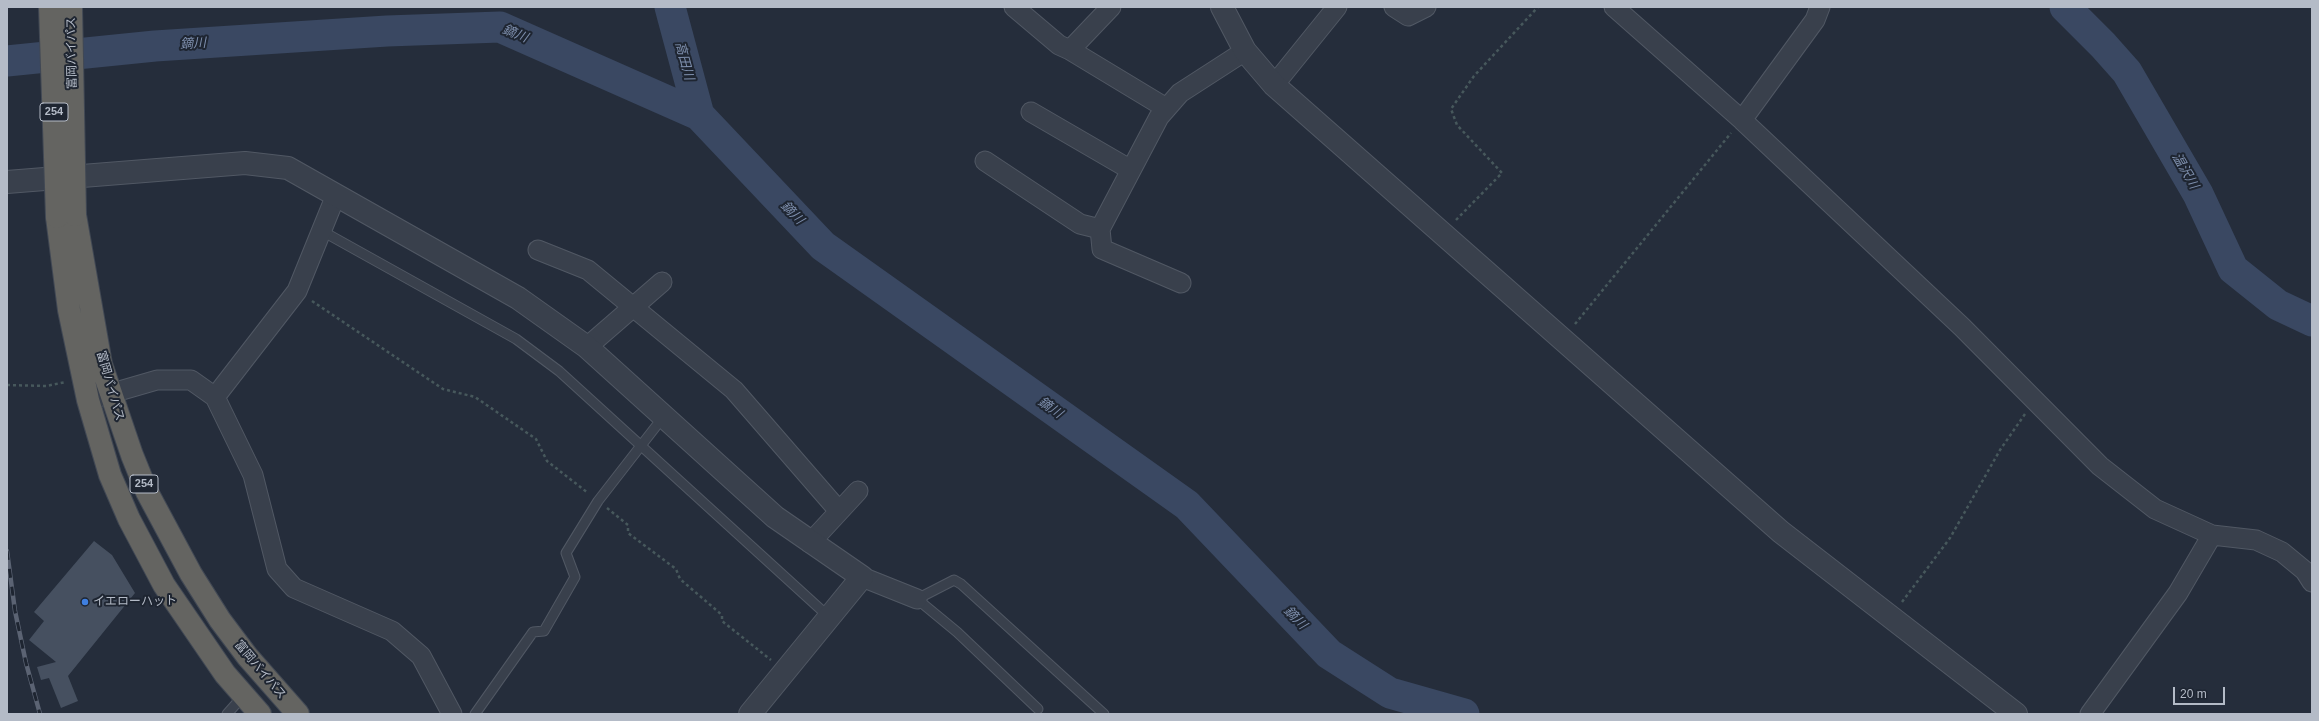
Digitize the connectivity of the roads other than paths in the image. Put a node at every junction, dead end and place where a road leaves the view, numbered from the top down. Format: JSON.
{"nodes":[{"id":1,"x":50,"y":7,"type":"edge"},
{"id":2,"x":70,"y":7,"type":"edge"},
{"id":3,"x":1014,"y":7,"type":"edge"},
{"id":4,"x":1111,"y":7,"type":"edge"},
{"id":5,"x":1222,"y":7,"type":"edge"},
{"id":6,"x":1337,"y":7,"type":"edge"},
{"id":7,"x":1394,"y":7,"type":"edge"},
{"id":8,"x":1426,"y":7,"type":"edge"},
{"id":9,"x":1614,"y":7,"type":"edge"},
{"id":10,"x":1820,"y":7,"type":"edge"},
{"id":11,"x":1070,"y":50,"type":"junction"},
{"id":12,"x":1245,"y":51,"type":"junction"},
{"id":13,"x":1274,"y":85,"type":"junction"},
{"id":14,"x":1166,"y":108,"type":"junction"},
{"id":15,"x":1031,"y":112,"type":"dead end"},
{"id":16,"x":1742,"y":120,"type":"junction"},
{"id":17,"x":985,"y":160,"type":"dead end"},
{"id":18,"x":1131,"y":170,"type":"junction"},
{"id":19,"x":7,"y":182,"type":"edge"},
{"id":20,"x":336,"y":195,"type":"junction"},
{"id":21,"x":66,"y":216,"type":"junction"},
{"id":22,"x":1100,"y":229,"type":"junction"},
{"id":23,"x":322,"y":231,"type":"junction"},
{"id":24,"x":538,"y":250,"type":"dead end"},
{"id":25,"x":662,"y":282,"type":"dead end"},
{"id":26,"x":1182,"y":283,"type":"dead end"},
{"id":27,"x":634,"y":308,"type":"junction"},
{"id":28,"x":587,"y":347,"type":"junction"},
{"id":29,"x":110,"y":394,"type":"junction"},
{"id":30,"x":215,"y":397,"type":"junction"},
{"id":31,"x":88,"y":400,"type":"junction"},
{"id":32,"x":664,"y":416,"type":"junction"},
{"id":33,"x":640,"y":446,"type":"junction"},
{"id":34,"x":858,"y":491,"type":"dead end"},
{"id":35,"x":839,"y":511,"type":"junction"},
{"id":36,"x":2212,"y":535,"type":"junction"},
{"id":37,"x":810,"y":543,"type":"junction"},
{"id":38,"x":862,"y":577,"type":"junction"},
{"id":39,"x":2312,"y":582,"type":"edge"},
{"id":40,"x":917,"y":598,"type":"junction"},
{"id":41,"x":829,"y":617,"type":"junction"},
{"id":42,"x":243,"y":696,"type":"junction"},
{"id":43,"x":1038,"y":709,"type":"dead end"},
{"id":44,"x":227,"y":714,"type":"edge"},
{"id":45,"x":260,"y":714,"type":"edge"},
{"id":46,"x":298,"y":714,"type":"edge"},
{"id":47,"x":452,"y":714,"type":"edge"},
{"id":48,"x":475,"y":714,"type":"edge"},
{"id":49,"x":750,"y":714,"type":"edge"},
{"id":50,"x":1104,"y":714,"type":"edge"},
{"id":51,"x":2016,"y":714,"type":"edge"},
{"id":52,"x":2090,"y":714,"type":"edge"}],
"edges":[{"from":1,"to":21,"type":"highway","name":"富岡バイパス","number":"254","bridge":true},
{"from":2,"to":21,"type":"highway","name":"富岡バイパス","number":"254","bridge":true},
{"from":3,"to":11,"type":"street"},
{"from":4,"to":11,"type":"street"},
{"from":5,"to":12,"type":"street"},
{"from":6,"to":13,"type":"street"},
{"from":7,"to":8,"type":"street"},
{"from":9,"to":16,"type":"street"},
{"from":10,"to":16,"type":"street"},
{"from":11,"to":14,"type":"street"},
{"from":12,"to":13,"type":"street"},
{"from":12,"to":14,"type":"street"},
{"from":13,"to":51,"type":"street"},
{"from":14,"to":18,"type":"street"},
{"from":15,"to":18,"type":"street"},
{"from":16,"to":36,"type":"street"},
{"from":17,"to":22,"type":"street"},
{"from":18,"to":22,"type":"street"},
{"from":19,"to":20,"type":"street"},
{"from":20,"to":23,"type":"street"},
{"from":20,"to":28,"type":"street"},
{"from":21,"to":29,"type":"highway","name":"富岡バイパス","number":"254"},
{"from":21,"to":31,"type":"highway","name":"富岡バイパス","number":"254"},
{"from":22,"to":26,"type":"street"},
{"from":23,"to":30,"type":"street"},
{"from":23,"to":33,"type":"lane"},
{"from":24,"to":27,"type":"street"},
{"from":25,"to":27,"type":"street"},
{"from":27,"to":28,"type":"street"},
{"from":27,"to":35,"type":"street"},
{"from":28,"to":32,"type":"street"},
{"from":29,"to":30,"type":"street"},
{"from":29,"to":31,"type":"street"},
{"from":29,"to":46,"type":"highway","name":"富岡バイパス","number":"254"},
{"from":30,"to":47,"type":"street"},
{"from":31,"to":42,"type":"highway","name":"富岡バイパス","number":"254"},
{"from":32,"to":33,"type":"lane"},
{"from":32,"to":37,"type":"street"},
{"from":33,"to":41,"type":"lane"},
{"from":33,"to":48,"type":"lane"},
{"from":34,"to":35,"type":"street"},
{"from":35,"to":37,"type":"street"},
{"from":36,"to":39,"type":"street"},
{"from":36,"to":52,"type":"street"},
{"from":37,"to":38,"type":"street"},
{"from":38,"to":40,"type":"street"},
{"from":38,"to":41,"type":"street"},
{"from":40,"to":43,"type":"lane"},
{"from":40,"to":50,"type":"lane"},
{"from":41,"to":49,"type":"street"},
{"from":42,"to":44,"type":"lane"},
{"from":42,"to":45,"type":"highway","name":"富岡バイパス","number":"254"}]}
